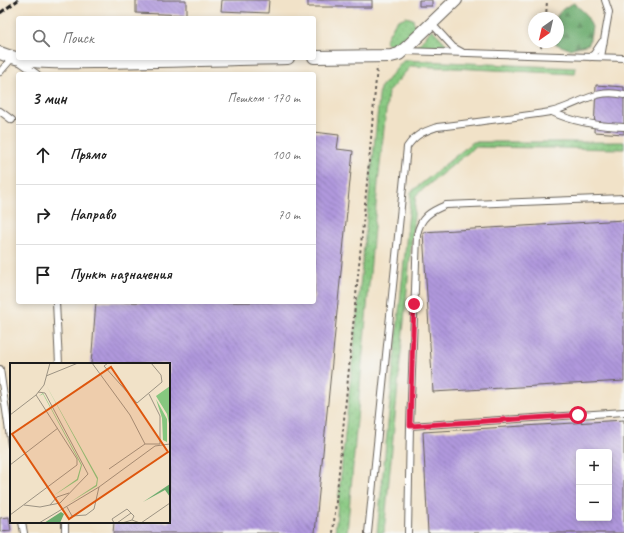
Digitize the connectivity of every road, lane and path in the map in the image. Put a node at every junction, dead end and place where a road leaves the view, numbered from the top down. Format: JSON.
{"nodes":[{"id":1,"x":456,"y":0,"type":"edge"},
{"id":2,"x":547,"y":0,"type":"edge"},
{"id":3,"x":605,"y":0,"type":"edge"},
{"id":4,"x":546,"y":12,"type":"edge"},
{"id":5,"x":431,"y":23,"type":"junction"},
{"id":6,"x":606,"y":35,"type":"junction"},
{"id":7,"x":403,"y":51,"type":"junction"},
{"id":8,"x":462,"y":52,"type":"junction"},
{"id":9,"x":0,"y":53,"type":"edge"},
{"id":10,"x":12,"y":57,"type":"junction"},
{"id":11,"x":316,"y":57,"type":"edge"},
{"id":12,"x":590,"y":57,"type":"junction"},
{"id":13,"x":601,"y":57,"type":"junction"},
{"id":14,"x":16,"y":58,"type":"edge"},
{"id":15,"x":624,"y":58,"type":"edge"},
{"id":16,"x":16,"y":60,"type":"edge"},
{"id":17,"x":16,"y":60,"type":"edge"},
{"id":18,"x":29,"y":60,"type":"edge"},
{"id":19,"x":202,"y":60,"type":"edge"},
{"id":20,"x":377,"y":60,"type":"dead end"},
{"id":21,"x":0,"y":72,"type":"edge"},
{"id":22,"x":34,"y":72,"type":"edge"},
{"id":23,"x":624,"y":95,"type":"edge"},
{"id":24,"x":0,"y":111,"type":"edge"},
{"id":25,"x":552,"y":112,"type":"junction"},
{"id":26,"x":12,"y":120,"type":"dead end"},
{"id":27,"x":624,"y":127,"type":"edge"},
{"id":28,"x":624,"y":198,"type":"edge"},
{"id":29,"x":56,"y":304,"type":"edge"},
{"id":30,"x":58,"y":363,"type":"edge"},
{"id":31,"x":0,"y":369,"type":"edge"},
{"id":32,"x":624,"y":412,"type":"edge"},
{"id":33,"x":410,"y":426,"type":"junction"},
{"id":34,"x":10,"y":438,"type":"edge"},
{"id":35,"x":22,"y":523,"type":"edge"},
{"id":36,"x":24,"y":533,"type":"edge"},
{"id":37,"x":333,"y":533,"type":"edge"},
{"id":38,"x":368,"y":533,"type":"edge"},
{"id":39,"x":408,"y":533,"type":"edge"}],
"edges":[{"from":1,"to":5,"type":"street"},
{"from":2,"to":4,"type":"path"},
{"from":3,"to":6,"type":"lane"},
{"from":5,"to":7,"type":"street"},
{"from":5,"to":8,"type":"lane"},
{"from":6,"to":12,"type":"lane"},
{"from":6,"to":13,"type":"lane"},
{"from":7,"to":8,"type":"lane"},
{"from":7,"to":11,"type":"street"},
{"from":8,"to":12,"type":"lane"},
{"from":9,"to":10,"type":"street"},
{"from":10,"to":14,"type":"street"},
{"from":10,"to":16,"type":"lane"},
{"from":10,"to":21,"type":"lane"},
{"from":12,"to":13,"type":"lane"},
{"from":13,"to":15,"type":"lane"},
{"from":17,"to":22,"type":"lane"},
{"from":18,"to":19,"type":"street"},
{"from":20,"to":37,"type":"path"},
{"from":23,"to":25,"type":"lane"},
{"from":24,"to":26,"type":"lane"},
{"from":25,"to":27,"type":"lane"},
{"from":25,"to":38,"type":"lane"},
{"from":28,"to":33,"type":"lane"},
{"from":29,"to":30,"type":"lane"},
{"from":31,"to":34,"type":"lane"},
{"from":32,"to":33,"type":"lane"},
{"from":33,"to":39,"type":"lane"},
{"from":35,"to":36,"type":"lane"}]}
